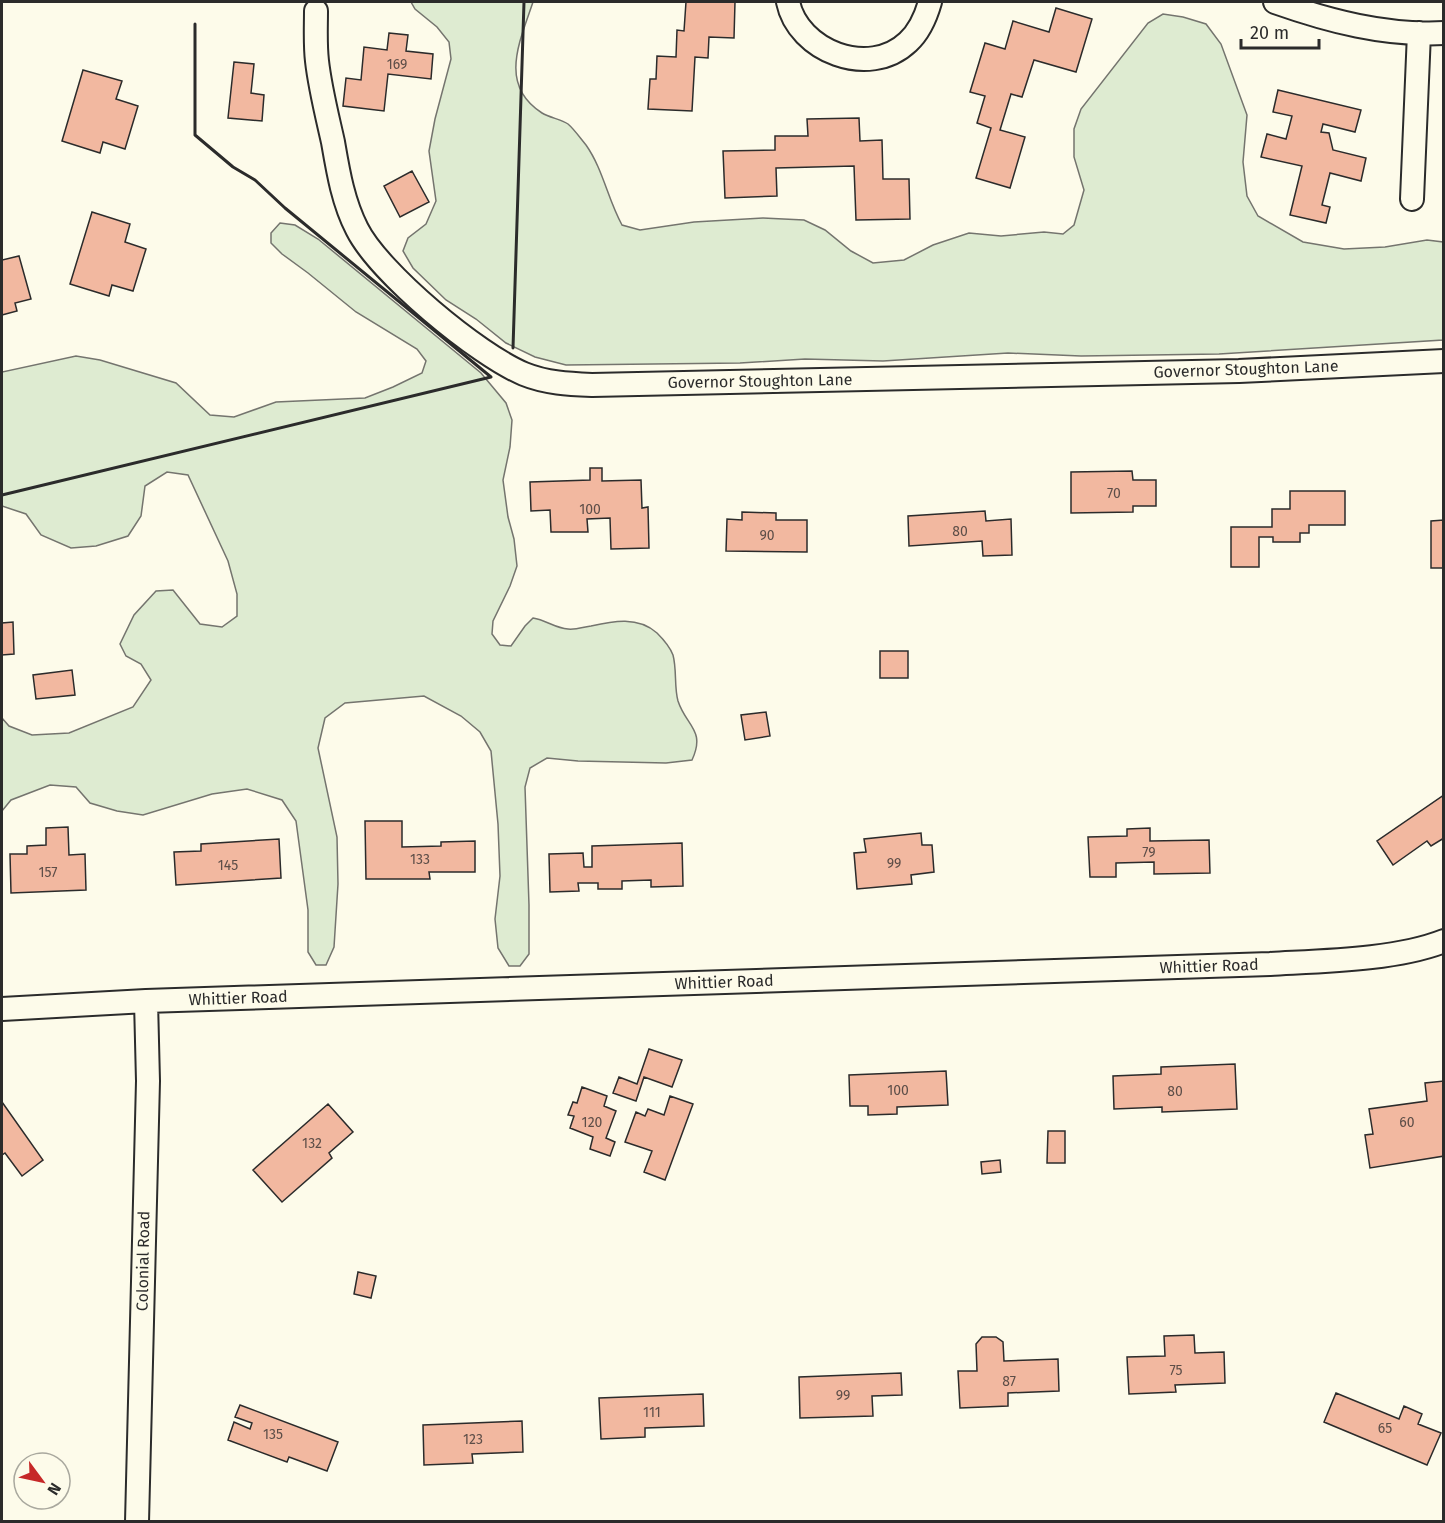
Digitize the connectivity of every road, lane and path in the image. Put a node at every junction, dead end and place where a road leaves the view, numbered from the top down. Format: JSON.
{"nodes":[{"id":1,"x":788,"y":2,"type":"edge"},
{"id":2,"x":930,"y":2,"type":"edge"},
{"id":3,"x":1275,"y":2,"type":"edge"},
{"id":4,"x":316,"y":11,"type":"dead end"},
{"id":5,"x":1419,"y":33,"type":"junction"},
{"id":6,"x":1443,"y":33,"type":"edge"},
{"id":7,"x":1412,"y":199,"type":"dead end"},
{"id":8,"x":1443,"y":361,"type":"edge"},
{"id":9,"x":1443,"y":941,"type":"edge"},
{"id":10,"x":146,"y":1001,"type":"junction"},
{"id":11,"x":2,"y":1009,"type":"edge"},
{"id":12,"x":137,"y":1521,"type":"edge"}],
"edges":[{"from":1,"to":2,"type":"street"},
{"from":3,"to":5,"type":"street"},
{"from":4,"to":8,"type":"street","name":"Governor Stoughton Lane"},
{"from":5,"to":6,"type":"street"},
{"from":5,"to":7,"type":"street"},
{"from":9,"to":10,"type":"street","name":"Whittier Road"},
{"from":10,"to":11,"type":"street","name":"Whittier Road"},
{"from":10,"to":12,"type":"street","name":"Colonial Road"}]}
